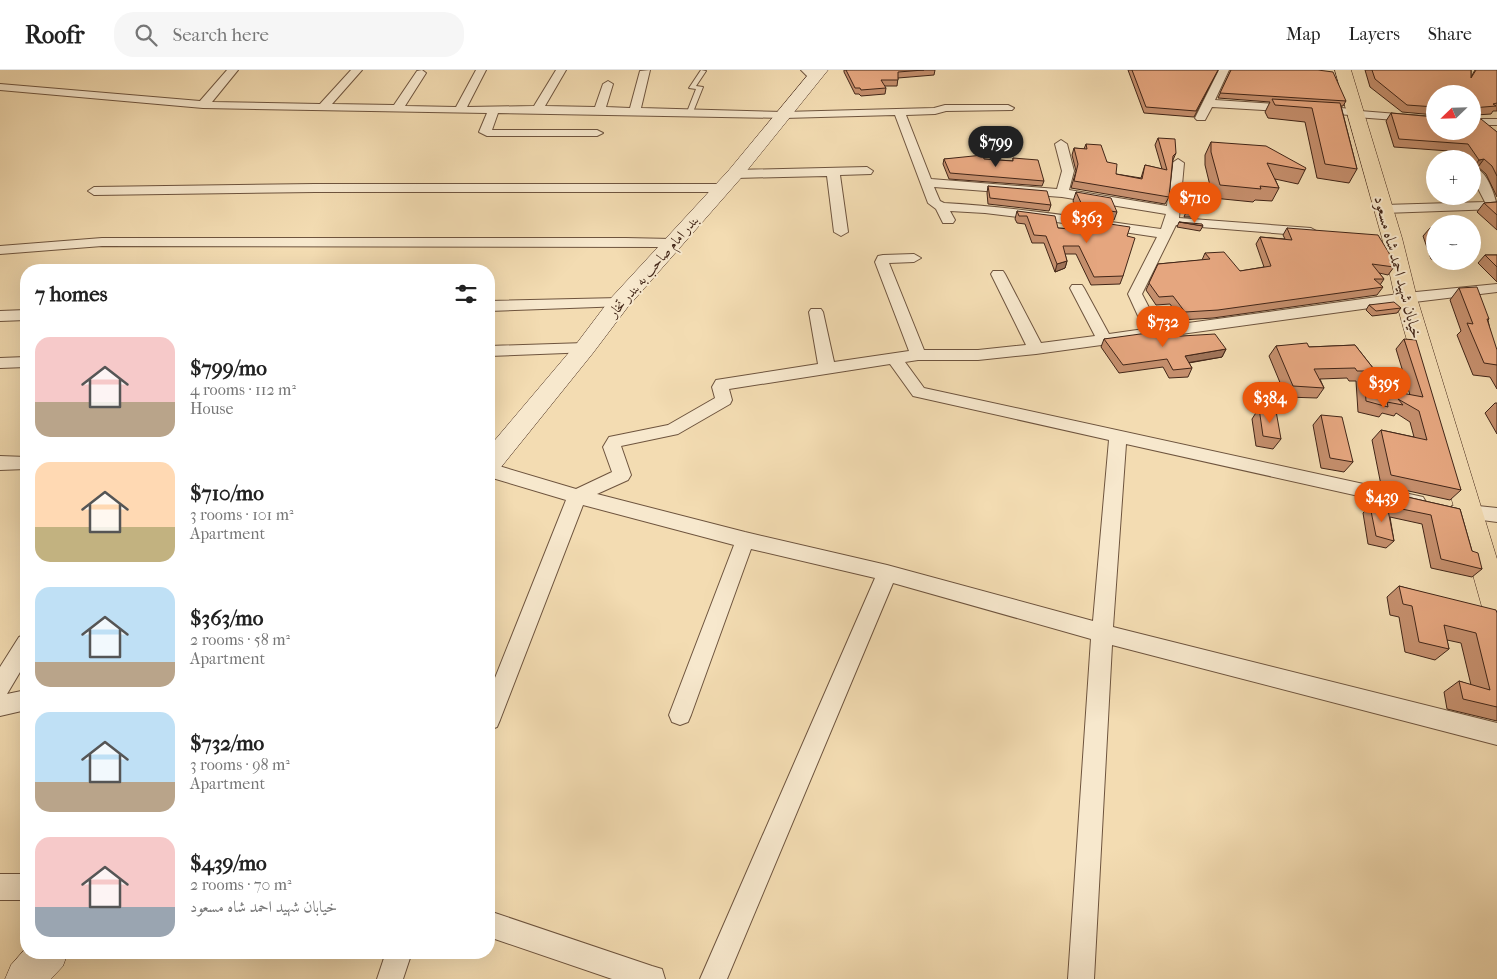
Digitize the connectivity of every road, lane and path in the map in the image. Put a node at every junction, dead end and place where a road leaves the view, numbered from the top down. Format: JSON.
{"nodes":[{"id":1,"x":233,"y":70,"type":"edge"},
{"id":2,"x":357,"y":70,"type":"edge"},
{"id":3,"x":481,"y":70,"type":"edge"},
{"id":4,"x":561,"y":70,"type":"edge"},
{"id":5,"x":1224,"y":70,"type":"edge"},
{"id":6,"x":645,"y":71,"type":"edge"},
{"id":7,"x":703,"y":71,"type":"edge"},
{"id":8,"x":813,"y":72,"type":"edge"},
{"id":9,"x":1341,"y":72,"type":"edge"},
{"id":10,"x":421,"y":73,"type":"dead end"},
{"id":11,"x":608,"y":84,"type":"dead end"},
{"id":12,"x":0,"y":88,"type":"edge"},
{"id":13,"x":1209,"y":103,"type":"junction"},
{"id":14,"x":203,"y":105,"type":"junction"},
{"id":15,"x":324,"y":106,"type":"junction"},
{"id":16,"x":398,"y":108,"type":"junction"},
{"id":17,"x":1008,"y":108,"type":"dead end"},
{"id":18,"x":538,"y":109,"type":"junction"},
{"id":19,"x":460,"y":110,"type":"junction"},
{"id":20,"x":494,"y":110,"type":"junction"},
{"id":21,"x":600,"y":110,"type":"junction"},
{"id":22,"x":635,"y":110,"type":"junction"},
{"id":23,"x":690,"y":112,"type":"junction"},
{"id":24,"x":899,"y":112,"type":"junction"},
{"id":25,"x":1356,"y":113,"type":"junction"},
{"id":26,"x":784,"y":115,"type":"junction"},
{"id":27,"x":1201,"y":118,"type":"dead end"},
{"id":28,"x":1426,"y":119,"type":"edge"},
{"id":29,"x":1481,"y":122,"type":"edge"},
{"id":30,"x":1497,"y":122,"type":"edge"},
{"id":31,"x":597,"y":133,"type":"dead end"},
{"id":32,"x":1061,"y":144,"type":"dead end"},
{"id":33,"x":1178,"y":163,"type":"dead end"},
{"id":34,"x":867,"y":171,"type":"dead end"},
{"id":35,"x":833,"y":172,"type":"junction"},
{"id":36,"x":728,"y":181,"type":"junction"},
{"id":37,"x":928,"y":183,"type":"junction"},
{"id":38,"x":1481,"y":183,"type":"edge"},
{"id":39,"x":94,"y":191,"type":"dead end"},
{"id":40,"x":1062,"y":193,"type":"junction"},
{"id":41,"x":940,"y":206,"type":"junction"},
{"id":42,"x":1384,"y":209,"type":"junction"},
{"id":43,"x":948,"y":220,"type":"dead end"},
{"id":44,"x":1170,"y":222,"type":"junction"},
{"id":45,"x":841,"y":232,"type":"dead end"},
{"id":46,"x":1325,"y":233,"type":"edge"},
{"id":47,"x":672,"y":243,"type":"junction"},
{"id":48,"x":0,"y":250,"type":"edge"},
{"id":49,"x":914,"y":258,"type":"dead end"},
{"id":50,"x":998,"y":274,"type":"dead end"},
{"id":51,"x":1077,"y":288,"type":"dead end"},
{"id":52,"x":1497,"y":288,"type":"edge"},
{"id":53,"x":1406,"y":298,"type":"junction"},
{"id":54,"x":619,"y":303,"type":"junction"},
{"id":55,"x":495,"y":306,"type":"edge"},
{"id":56,"x":816,"y":312,"type":"dead end"},
{"id":57,"x":20,"y":315,"type":"edge"},
{"id":58,"x":0,"y":316,"type":"edge"},
{"id":59,"x":1154,"y":333,"type":"junction"},
{"id":60,"x":1105,"y":340,"type":"junction"},
{"id":61,"x":585,"y":348,"type":"junction"},
{"id":62,"x":1036,"y":350,"type":"junction"},
{"id":63,"x":495,"y":351,"type":"edge"},
{"id":64,"x":918,"y":355,"type":"junction"},
{"id":65,"x":894,"y":359,"type":"junction"},
{"id":66,"x":20,"y":362,"type":"edge"},
{"id":67,"x":0,"y":363,"type":"edge"},
{"id":68,"x":826,"y":369,"type":"junction"},
{"id":69,"x":1118,"y":436,"type":"junction"},
{"id":70,"x":495,"y":457,"type":"edge"},
{"id":71,"x":0,"y":463,"type":"edge"},
{"id":72,"x":20,"y":463,"type":"edge"},
{"id":73,"x":495,"y":465,"type":"edge"},
{"id":74,"x":577,"y":496,"type":"junction"},
{"id":75,"x":1469,"y":513,"type":"junction"},
{"id":76,"x":1497,"y":515,"type":"edge"},
{"id":77,"x":746,"y":540,"type":"junction"},
{"id":78,"x":887,"y":573,"type":"junction"},
{"id":79,"x":1497,"y":607,"type":"edge"},
{"id":80,"x":1102,"y":633,"type":"junction"},
{"id":81,"x":20,"y":653,"type":"edge"},
{"id":82,"x":0,"y":687,"type":"edge"},
{"id":83,"x":20,"y":701,"type":"edge"},
{"id":84,"x":495,"y":705,"type":"edge"},
{"id":85,"x":0,"y":706,"type":"edge"},
{"id":86,"x":680,"y":715,"type":"dead end"},
{"id":87,"x":1497,"y":734,"type":"edge"},
{"id":88,"x":0,"y":887,"type":"edge"},
{"id":89,"x":20,"y":887,"type":"edge"},
{"id":90,"x":495,"y":926,"type":"edge"},
{"id":91,"x":43,"y":959,"type":"edge"},
{"id":92,"x":397,"y":959,"type":"edge"},
{"id":93,"x":25,"y":979,"type":"edge"},
{"id":94,"x":390,"y":979,"type":"edge"},
{"id":95,"x":652,"y":979,"type":"edge"},
{"id":96,"x":713,"y":979,"type":"edge"},
{"id":97,"x":1081,"y":979,"type":"edge"}],
"edges":[{"from":1,"to":14,"type":"street"},
{"from":2,"to":15,"type":"street"},
{"from":3,"to":19,"type":"street"},
{"from":4,"to":18,"type":"street"},
{"from":5,"to":13,"type":"street"},
{"from":6,"to":22,"type":"street"},
{"from":7,"to":23,"type":"lane"},
{"from":8,"to":26,"type":"main road","name":"بندر امام صاحب به بندر تخار"},
{"from":9,"to":25,"type":"main road","name":"خیابان شهید احمد شاه مسعود"},
{"from":10,"to":16,"type":"street"},
{"from":11,"to":21,"type":"street"},
{"from":12,"to":14,"type":"street"},
{"from":13,"to":25,"type":"street"},
{"from":13,"to":27,"type":"street"},
{"from":14,"to":15,"type":"street"},
{"from":15,"to":16,"type":"street"},
{"from":16,"to":19,"type":"street"},
{"from":17,"to":24,"type":"street"},
{"from":18,"to":20,"type":"street"},
{"from":18,"to":21,"type":"street"},
{"from":19,"to":20,"type":"street"},
{"from":20,"to":31,"type":"street"},
{"from":21,"to":22,"type":"street"},
{"from":22,"to":23,"type":"street"},
{"from":23,"to":26,"type":"street"},
{"from":24,"to":26,"type":"street"},
{"from":24,"to":37,"type":"street"},
{"from":25,"to":28,"type":"street"},
{"from":25,"to":42,"type":"main road","name":"خیابان شهید احمد شاه مسعود"},
{"from":26,"to":36,"type":"main road","name":"بندر امام صاحب به بندر تخار"},
{"from":29,"to":30,"type":"street"},
{"from":32,"to":40,"type":"street"},
{"from":33,"to":44,"type":"street"},
{"from":34,"to":35,"type":"street"},
{"from":35,"to":36,"type":"street"},
{"from":35,"to":45,"type":"street"},
{"from":36,"to":39,"type":"street"},
{"from":36,"to":47,"type":"main road","name":"بندر امام صاحب به بندر تخار"},
{"from":37,"to":40,"type":"street"},
{"from":37,"to":41,"type":"street"},
{"from":38,"to":42,"type":"street"},
{"from":40,"to":44,"type":"street"},
{"from":41,"to":43,"type":"street"},
{"from":41,"to":44,"type":"street"},
{"from":42,"to":53,"type":"main road","name":"خیابان شهید احمد شاه مسعود"},
{"from":44,"to":46,"type":"street"},
{"from":44,"to":59,"type":"street"},
{"from":47,"to":48,"type":"street"},
{"from":47,"to":54,"type":"main road","name":"بندر امام صاحب به بندر تخار"},
{"from":49,"to":64,"type":"street"},
{"from":50,"to":62,"type":"street"},
{"from":51,"to":60,"type":"street"},
{"from":52,"to":53,"type":"street"},
{"from":53,"to":59,"type":"street"},
{"from":53,"to":75,"type":"main road","name":"خیابان شهید احمد شاه مسعود"},
{"from":54,"to":55,"type":"street"},
{"from":54,"to":61,"type":"main road","name":"بندر امام صاحب به بندر تخار"},
{"from":56,"to":68,"type":"street"},
{"from":57,"to":58,"type":"street"},
{"from":59,"to":60,"type":"street"},
{"from":60,"to":62,"type":"street"},
{"from":61,"to":63,"type":"street"},
{"from":61,"to":70,"type":"main road","name":"بندر امام صاحب به بندر تخار"},
{"from":62,"to":64,"type":"street"},
{"from":64,"to":65,"type":"street"},
{"from":65,"to":68,"type":"street"},
{"from":65,"to":69,"type":"street"},
{"from":66,"to":67,"type":"street"},
{"from":68,"to":74,"type":"street"},
{"from":69,"to":75,"type":"street"},
{"from":69,"to":80,"type":"street"},
{"from":71,"to":72,"type":"street"},
{"from":73,"to":74,"type":"street"},
{"from":74,"to":77,"type":"street"},
{"from":74,"to":84,"type":"street"},
{"from":75,"to":76,"type":"street"},
{"from":75,"to":79,"type":"main road","name":"خیابان شهید احمد شاه مسعود"},
{"from":77,"to":78,"type":"street"},
{"from":77,"to":86,"type":"street"},
{"from":78,"to":80,"type":"street"},
{"from":78,"to":96,"type":"street"},
{"from":80,"to":87,"type":"street"},
{"from":80,"to":97,"type":"street"},
{"from":81,"to":82,"type":"street"},
{"from":83,"to":85,"type":"street"},
{"from":88,"to":89,"type":"street"},
{"from":90,"to":95,"type":"street"},
{"from":91,"to":93,"type":"main road"},
{"from":92,"to":94,"type":"street"}]}
